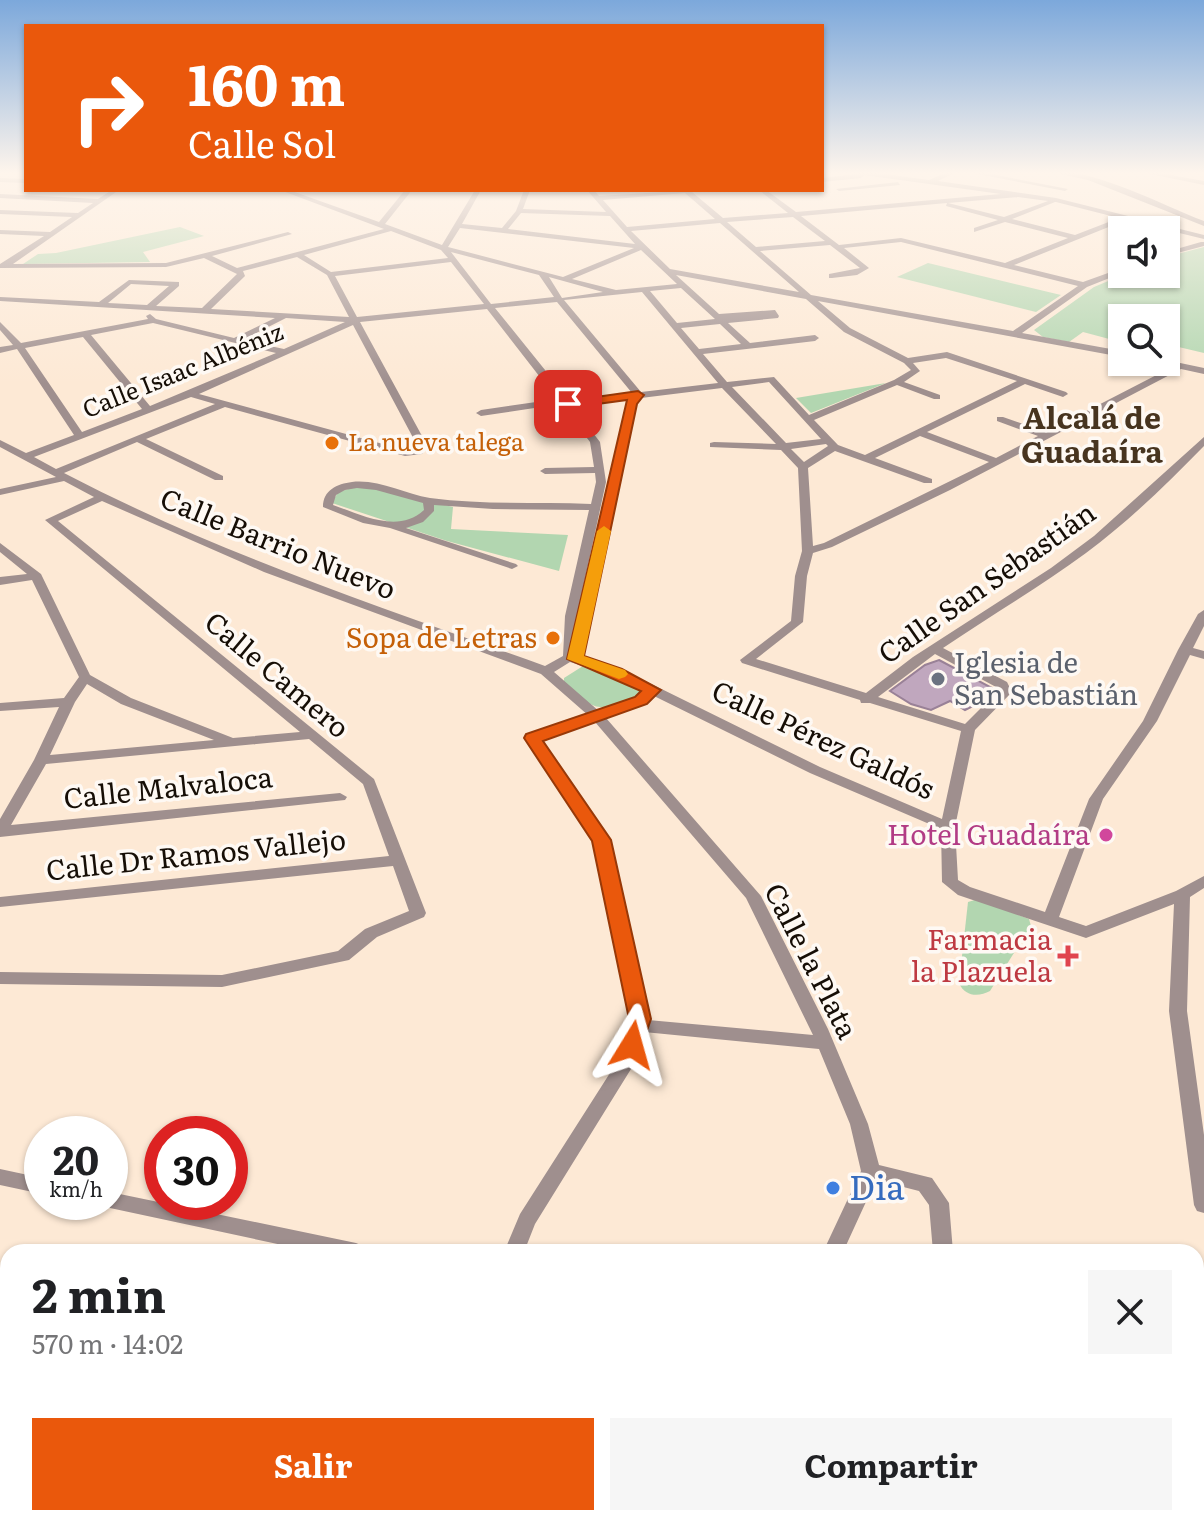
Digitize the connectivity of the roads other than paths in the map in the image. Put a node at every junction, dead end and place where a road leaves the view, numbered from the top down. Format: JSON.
{"nodes":[{"id":1,"x":38,"y":242,"type":"edge"},
{"id":2,"x":258,"y":242,"type":"edge"},
{"id":3,"x":342,"y":242,"type":"edge"},
{"id":4,"x":428,"y":242,"type":"edge"},
{"id":5,"x":447,"y":242,"type":"edge"},
{"id":6,"x":603,"y":242,"type":"edge"},
{"id":7,"x":638,"y":242,"type":"edge"},
{"id":8,"x":746,"y":242,"type":"edge"},
{"id":9,"x":831,"y":242,"type":"edge"},
{"id":10,"x":872,"y":242,"type":"edge"},
{"id":11,"x":910,"y":242,"type":"edge"},
{"id":12,"x":1066,"y":242,"type":"edge"},
{"id":13,"x":1204,"y":244,"type":"edge"},
{"id":14,"x":835,"y":245,"type":"junction"},
{"id":15,"x":642,"y":247,"type":"junction"},
{"id":16,"x":444,"y":248,"type":"junction"},
{"id":17,"x":1180,"y":250,"type":"edge"},
{"id":18,"x":758,"y":253,"type":"junction"},
{"id":19,"x":298,"y":254,"type":"junction"},
{"id":20,"x":207,"y":256,"type":"junction"},
{"id":21,"x":453,"y":260,"type":"junction"},
{"id":22,"x":1,"y":264,"type":"edge"},
{"id":23,"x":1008,"y":265,"type":"junction"},
{"id":24,"x":239,"y":270,"type":"junction"},
{"id":25,"x":669,"y":271,"type":"junction"},
{"id":26,"x":542,"y":273,"type":"junction"},
{"id":27,"x":330,"y":274,"type":"junction"},
{"id":28,"x":832,"y":276,"type":"dead end"},
{"id":29,"x":1108,"y":276,"type":"edge"},
{"id":30,"x":565,"y":278,"type":"junction"},
{"id":31,"x":799,"y":279,"type":"dead end"},
{"id":32,"x":788,"y":280,"type":"junction"},
{"id":33,"x":546,"y":282,"type":"junction"},
{"id":34,"x":685,"y":285,"type":"junction"},
{"id":35,"x":1084,"y":285,"type":"junction"},
{"id":36,"x":645,"y":290,"type":"junction"},
{"id":37,"x":614,"y":292,"type":"junction"},
{"id":38,"x":562,"y":298,"type":"junction"},
{"id":39,"x":813,"y":298,"type":"junction"},
{"id":40,"x":0,"y":299,"type":"edge"},
{"id":41,"x":77,"y":304,"type":"junction"},
{"id":42,"x":101,"y":305,"type":"junction"},
{"id":43,"x":489,"y":305,"type":"junction"},
{"id":44,"x":204,"y":311,"type":"junction"},
{"id":45,"x":153,"y":314,"type":"junction"},
{"id":46,"x":283,"y":317,"type":"junction"},
{"id":47,"x":720,"y":319,"type":"junction"},
{"id":48,"x":356,"y":320,"type":"junction"},
{"id":49,"x":0,"y":325,"type":"edge"},
{"id":50,"x":674,"y":326,"type":"junction"},
{"id":51,"x":1015,"y":334,"type":"junction"},
{"id":52,"x":86,"y":335,"type":"junction"},
{"id":53,"x":815,"y":338,"type":"dead end"},
{"id":54,"x":236,"y":340,"type":"junction"},
{"id":55,"x":748,"y":346,"type":"junction"},
{"id":56,"x":20,"y":347,"type":"junction"},
{"id":57,"x":0,"y":350,"type":"edge"},
{"id":58,"x":1108,"y":351,"type":"edge"},
{"id":59,"x":286,"y":352,"type":"junction"},
{"id":60,"x":697,"y":352,"type":"junction"},
{"id":61,"x":907,"y":361,"type":"junction"},
{"id":62,"x":1180,"y":366,"type":"edge"},
{"id":63,"x":1204,"y":371,"type":"edge"},
{"id":64,"x":1160,"y":376,"type":"edge"},
{"id":65,"x":897,"y":382,"type":"junction"},
{"id":66,"x":1023,"y":382,"type":"junction"},
{"id":67,"x":725,"y":385,"type":"junction"},
{"id":68,"x":190,"y":394,"type":"junction"},
{"id":69,"x":1063,"y":394,"type":"dead end"},
{"id":70,"x":638,"y":395,"type":"junction"},
{"id":71,"x":937,"y":397,"type":"dead end"},
{"id":72,"x":567,"y":403,"type":"junction"},
{"id":73,"x":223,"y":404,"type":"junction"},
{"id":74,"x":147,"y":409,"type":"junction"},
{"id":75,"x":481,"y":413,"type":"dead end"},
{"id":76,"x":810,"y":418,"type":"junction"},
{"id":77,"x":1000,"y":419,"type":"dead end"},
{"id":78,"x":920,"y":433,"type":"junction"},
{"id":79,"x":79,"y":435,"type":"junction"},
{"id":80,"x":1045,"y":435,"type":"junction"},
{"id":81,"x":140,"y":440,"type":"junction"},
{"id":82,"x":1204,"y":440,"type":"edge"},
{"id":83,"x":595,"y":442,"type":"junction"},
{"id":84,"x":622,"y":442,"type":"junction"},
{"id":85,"x":0,"y":443,"type":"edge"},
{"id":86,"x":831,"y":444,"type":"junction"},
{"id":87,"x":714,"y":445,"type":"dead end"},
{"id":88,"x":780,"y":447,"type":"junction"},
{"id":89,"x":24,"y":457,"type":"junction"},
{"id":90,"x":867,"y":458,"type":"junction"},
{"id":91,"x":996,"y":461,"type":"junction"},
{"id":92,"x":803,"y":467,"type":"junction"},
{"id":93,"x":599,"y":470,"type":"junction"},
{"id":94,"x":545,"y":471,"type":"dead end"},
{"id":95,"x":59,"y":476,"type":"junction"},
{"id":96,"x":219,"y":478,"type":"dead end"},
{"id":97,"x":928,"y":481,"type":"dead end"},
{"id":98,"x":0,"y":492,"type":"edge"},
{"id":99,"x":102,"y":497,"type":"junction"},
{"id":100,"x":428,"y":501,"type":"junction"},
{"id":101,"x":597,"y":507,"type":"junction"},
{"id":102,"x":387,"y":526,"type":"junction"},
{"id":103,"x":0,"y":546,"type":"edge"},
{"id":104,"x":808,"y":551,"type":"junction"},
{"id":105,"x":512,"y":566,"type":"dead end"},
{"id":106,"x":36,"y":576,"type":"junction"},
{"id":107,"x":0,"y":581,"type":"edge"},
{"id":108,"x":1204,"y":614,"type":"edge"},
{"id":109,"x":935,"y":649,"type":"junction"},
{"id":110,"x":1184,"y":650,"type":"junction"},
{"id":111,"x":1204,"y":655,"type":"edge"},
{"id":112,"x":572,"y":658,"type":"junction"},
{"id":113,"x":546,"y":671,"type":"junction"},
{"id":114,"x":85,"y":677,"type":"junction"},
{"id":115,"x":653,"y":690,"type":"junction"},
{"id":116,"x":866,"y":700,"type":"junction"},
{"id":117,"x":68,"y":702,"type":"junction"},
{"id":118,"x":0,"y":707,"type":"edge"},
{"id":119,"x":598,"y":717,"type":"junction"},
{"id":120,"x":968,"y":729,"type":"junction"},
{"id":121,"x":311,"y":735,"type":"junction"},
{"id":122,"x":232,"y":741,"type":"junction"},
{"id":123,"x":41,"y":760,"type":"junction"},
{"id":124,"x":340,"y":797,"type":"dead end"},
{"id":125,"x":948,"y":827,"type":"junction"},
{"id":126,"x":0,"y":831,"type":"edge"},
{"id":127,"x":398,"y":860,"type":"junction"},
{"id":128,"x":1204,"y":881,"type":"edge"},
{"id":129,"x":1182,"y":895,"type":"junction"},
{"id":130,"x":0,"y":902,"type":"edge"},
{"id":131,"x":1050,"y":920,"type":"junction"},
{"id":132,"x":0,"y":978,"type":"edge"},
{"id":133,"x":638,"y":1025,"type":"junction"},
{"id":134,"x":825,"y":1043,"type":"junction"},
{"id":135,"x":871,"y":1171,"type":"junction"},
{"id":136,"x":0,"y":1177,"type":"edge"},
{"id":137,"x":24,"y":1182,"type":"edge"},
{"id":138,"x":128,"y":1204,"type":"edge"},
{"id":139,"x":1204,"y":1205,"type":"edge"},
{"id":140,"x":318,"y":1244,"type":"edge"},
{"id":141,"x":517,"y":1244,"type":"edge"},
{"id":142,"x":837,"y":1244,"type":"edge"},
{"id":143,"x":942,"y":1244,"type":"edge"}],
"edges":[{"from":1,"to":22,"type":"street"},
{"from":2,"to":20,"type":"street"},
{"from":3,"to":19,"type":"street"},
{"from":4,"to":16,"type":"street"},
{"from":5,"to":16,"type":"street"},
{"from":6,"to":15,"type":"street"},
{"from":7,"to":15,"type":"street"},
{"from":8,"to":18,"type":"street"},
{"from":9,"to":14,"type":"street"},
{"from":10,"to":14,"type":"street"},
{"from":11,"to":23,"type":"street"},
{"from":12,"to":23,"type":"street"},
{"from":13,"to":17,"type":"street"},
{"from":14,"to":18,"type":"street"},
{"from":14,"to":28,"type":"street"},
{"from":15,"to":25,"type":"street"},
{"from":15,"to":30,"type":"street"},
{"from":16,"to":21,"type":"street"},
{"from":16,"to":26,"type":"street"},
{"from":18,"to":32,"type":"street"},
{"from":19,"to":24,"type":"street"},
{"from":19,"to":27,"type":"street"},
{"from":20,"to":22,"type":"street"},
{"from":20,"to":24,"type":"street"},
{"from":21,"to":27,"type":"street"},
{"from":21,"to":43,"type":"street"},
{"from":23,"to":35,"type":"street"},
{"from":24,"to":44,"type":"street"},
{"from":25,"to":34,"type":"street"},
{"from":25,"to":39,"type":"street"},
{"from":26,"to":30,"type":"street"},
{"from":26,"to":33,"type":"street"},
{"from":27,"to":48,"type":"street"},
{"from":29,"to":35,"type":"street"},
{"from":30,"to":33,"type":"street"},
{"from":30,"to":37,"type":"street"},
{"from":31,"to":32,"type":"street"},
{"from":32,"to":39,"type":"street"},
{"from":33,"to":38,"type":"street"},
{"from":34,"to":36,"type":"street"},
{"from":34,"to":47,"type":"street"},
{"from":35,"to":51,"type":"street"},
{"from":36,"to":37,"type":"street"},
{"from":36,"to":50,"type":"street"},
{"from":37,"to":38,"type":"street"},
{"from":38,"to":43,"type":"street"},
{"from":38,"to":70,"type":"street"},
{"from":39,"to":51,"type":"street"},
{"from":39,"to":61,"type":"street"},
{"from":40,"to":41,"type":"street"},
{"from":41,"to":42,"type":"street"},
{"from":41,"to":45,"type":"street"},
{"from":42,"to":45,"type":"street"},
{"from":42,"to":45,"type":"street"},
{"from":43,"to":48,"type":"street"},
{"from":43,"to":72,"type":"street"},
{"from":44,"to":45,"type":"street"},
{"from":44,"to":46,"type":"street"},
{"from":45,"to":52,"type":"street"},
{"from":45,"to":54,"type":"street"},
{"from":46,"to":48,"type":"street"},
{"from":46,"to":54,"type":"street"},
{"from":47,"to":47,"type":"street"},
{"from":47,"to":50,"type":"street"},
{"from":47,"to":55,"type":"street"},
{"from":48,"to":59,"type":"street","name":"Calle Isaac Albéniz"},
{"from":48,"to":73,"type":"street"},
{"from":49,"to":56,"type":"street"},
{"from":50,"to":60,"type":"street"},
{"from":51,"to":58,"type":"street"},
{"from":52,"to":56,"type":"street"},
{"from":52,"to":74,"type":"street"},
{"from":53,"to":55,"type":"street"},
{"from":54,"to":59,"type":"street"},
{"from":55,"to":60,"type":"street"},
{"from":56,"to":57,"type":"street"},
{"from":56,"to":79,"type":"street"},
{"from":59,"to":68,"type":"street","name":"Calle Isaac Albéniz"},
{"from":60,"to":67,"type":"street"},
{"from":61,"to":65,"type":"street"},
{"from":61,"to":66,"type":"street"},
{"from":62,"to":63,"type":"street"},
{"from":64,"to":80,"type":"street"},
{"from":65,"to":71,"type":"street"},
{"from":65,"to":76,"type":"street"},
{"from":66,"to":69,"type":"street"},
{"from":66,"to":78,"type":"street"},
{"from":67,"to":70,"type":"street"},
{"from":67,"to":76,"type":"street"},
{"from":67,"to":88,"type":"street"},
{"from":68,"to":73,"type":"street"},
{"from":68,"to":74,"type":"street","name":"Calle Isaac Albéniz"},
{"from":70,"to":72,"type":"street"},
{"from":70,"to":84,"type":"street"},
{"from":72,"to":75,"type":"street"},
{"from":72,"to":83,"type":"street"},
{"from":73,"to":81,"type":"street"},
{"from":74,"to":79,"type":"street","name":"Calle Isaac Albéniz"},
{"from":76,"to":86,"type":"street"},
{"from":77,"to":80,"type":"street"},
{"from":78,"to":90,"type":"street"},
{"from":78,"to":91,"type":"street"},
{"from":79,"to":89,"type":"street","name":"Calle Isaac Albéniz"},
{"from":80,"to":91,"type":"street"},
{"from":81,"to":95,"type":"street"},
{"from":81,"to":96,"type":"street"},
{"from":82,"to":109,"type":"street","name":"Calle San Sebastián"},
{"from":83,"to":84,"type":"street"},
{"from":83,"to":93,"type":"street"},
{"from":84,"to":112,"type":"street"},
{"from":85,"to":89,"type":"street","name":"Calle Barrio Nuevo"},
{"from":86,"to":88,"type":"street"},
{"from":86,"to":90,"type":"street"},
{"from":86,"to":92,"type":"street"},
{"from":87,"to":88,"type":"street"},
{"from":88,"to":92,"type":"street"},
{"from":89,"to":95,"type":"street","name":"Calle Barrio Nuevo"},
{"from":90,"to":97,"type":"street"},
{"from":91,"to":104,"type":"street"},
{"from":92,"to":104,"type":"street"},
{"from":93,"to":94,"type":"street"},
{"from":93,"to":101,"type":"street"},
{"from":95,"to":98,"type":"street"},
{"from":95,"to":99,"type":"street","name":"Calle Barrio Nuevo"},
{"from":99,"to":113,"type":"street","name":"Calle Barrio Nuevo"},
{"from":99,"to":121,"type":"street","name":"Calle Camero"},
{"from":100,"to":101,"type":"street"},
{"from":100,"to":102,"type":"street"},
{"from":100,"to":102,"type":"street"},
{"from":101,"to":112,"type":"street"},
{"from":102,"to":105,"type":"street"},
{"from":103,"to":106,"type":"street"},
{"from":104,"to":116,"type":"street"},
{"from":106,"to":107,"type":"street"},
{"from":106,"to":114,"type":"street"},
{"from":108,"to":110,"type":"street"},
{"from":109,"to":116,"type":"street","name":"Calle San Sebastián"},
{"from":109,"to":120,"type":"street"},
{"from":110,"to":111,"type":"street"},
{"from":110,"to":131,"type":"street"},
{"from":112,"to":113,"type":"street"},
{"from":112,"to":115,"type":"street","name":"Calle Pérez Galdós"},
{"from":113,"to":119,"type":"street","name":"Calle la Plata"},
{"from":114,"to":117,"type":"street"},
{"from":114,"to":122,"type":"street"},
{"from":115,"to":119,"type":"street"},
{"from":115,"to":125,"type":"street","name":"Calle Pérez Galdós"},
{"from":116,"to":120,"type":"street"},
{"from":117,"to":118,"type":"street"},
{"from":117,"to":123,"type":"street"},
{"from":119,"to":133,"type":"street"},
{"from":119,"to":134,"type":"street","name":"Calle la Plata"},
{"from":120,"to":125,"type":"street"},
{"from":121,"to":122,"type":"street"},
{"from":121,"to":127,"type":"street","name":"Calle Camero"},
{"from":122,"to":123,"type":"street"},
{"from":123,"to":126,"type":"street"},
{"from":124,"to":126,"type":"street","name":"Calle Malvaloca"},
{"from":125,"to":131,"type":"street"},
{"from":127,"to":130,"type":"street","name":"Calle Dr Ramos Vallejo"},
{"from":127,"to":132,"type":"street","name":"Calle Camero"},
{"from":128,"to":129,"type":"street"},
{"from":129,"to":131,"type":"street"},
{"from":129,"to":139,"type":"street"},
{"from":133,"to":134,"type":"street"},
{"from":133,"to":141,"type":"street"},
{"from":134,"to":135,"type":"street","name":"Calle la Plata"},
{"from":135,"to":142,"type":"street"},
{"from":135,"to":143,"type":"street"},
{"from":136,"to":137,"type":"street"},
{"from":138,"to":140,"type":"street"}]}
